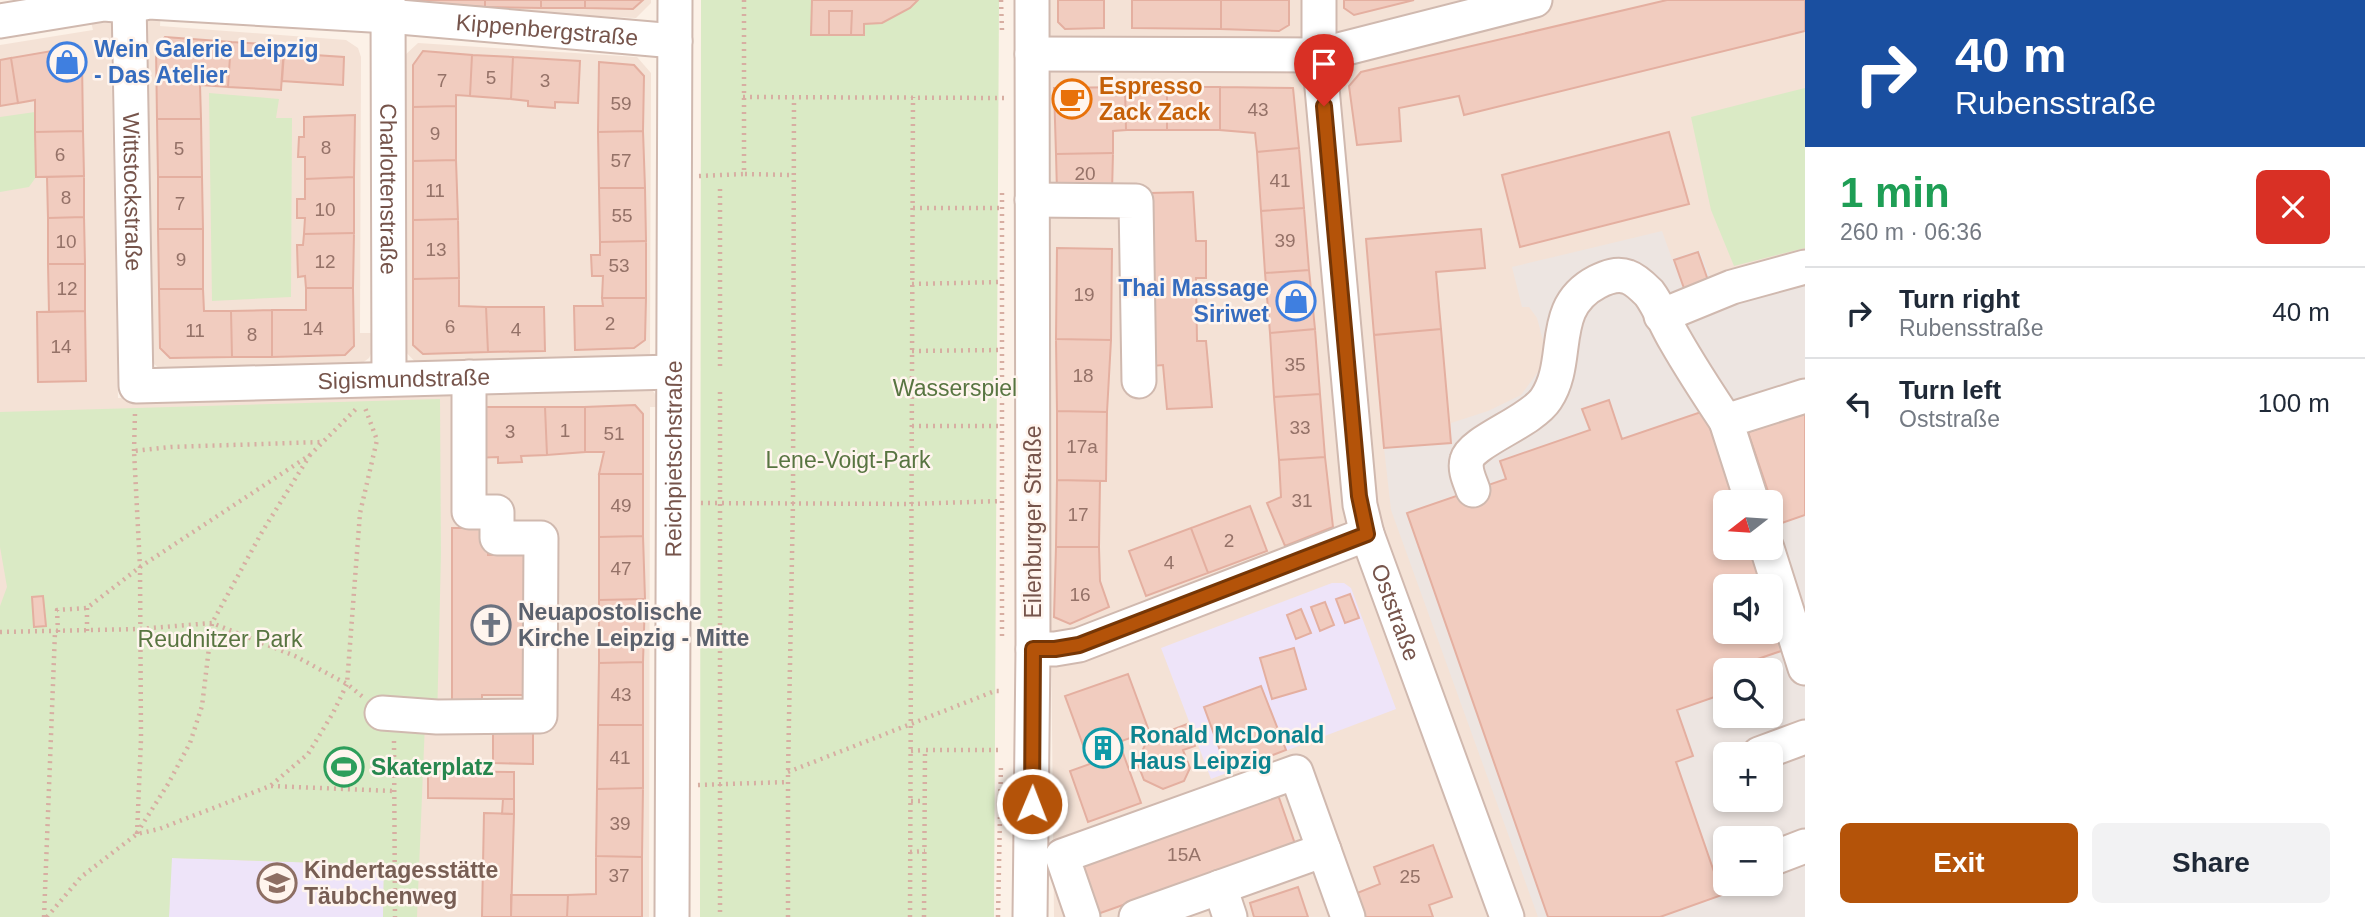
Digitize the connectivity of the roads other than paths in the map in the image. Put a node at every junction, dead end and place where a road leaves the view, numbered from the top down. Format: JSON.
{"nodes":[{"id":1,"x":675,"y":0,"type":"edge"},
{"id":2,"x":1032,"y":0,"type":"edge"},
{"id":3,"x":1319,"y":0,"type":"edge"},
{"id":4,"x":1535,"y":0,"type":"edge"},
{"id":5,"x":129,"y":3,"type":"edge"},
{"id":6,"x":388,"y":8,"type":"edge"},
{"id":7,"x":0,"y":21,"type":"edge"},
{"id":8,"x":675,"y":41,"type":"junction"},
{"id":9,"x":1032,"y":54,"type":"junction"},
{"id":10,"x":1319,"y":55,"type":"junction"},
{"id":11,"x":1017,"y":204,"type":"junction"},
{"id":12,"x":1805,"y":267,"type":"edge"},
{"id":13,"x":1661,"y":316,"type":"junction"},
{"id":14,"x":673,"y":372,"type":"junction"},
{"id":15,"x":469,"y":377,"type":"junction"},
{"id":16,"x":389,"y":379,"type":"junction"},
{"id":17,"x":1139,"y":381,"type":"dead end"},
{"id":18,"x":136,"y":386,"type":"joint"},
{"id":19,"x":1805,"y":396,"type":"edge"},
{"id":20,"x":1726,"y":421,"type":"junction"},
{"id":21,"x":1473,"y":490,"type":"dead end"},
{"id":22,"x":1748,"y":490,"type":"edge"},
{"id":23,"x":1367,"y":534,"type":"junction"},
{"id":24,"x":1772,"y":560,"type":"edge"},
{"id":25,"x":1800,"y":632,"type":"edge"},
{"id":26,"x":1018,"y":649,"type":"junction"},
{"id":27,"x":1805,"y":667,"type":"edge"},
{"id":28,"x":382,"y":713,"type":"road end"},
{"id":29,"x":1805,"y":737,"type":"edge"},
{"id":30,"x":1783,"y":745,"type":"edge"},
{"id":31,"x":1805,"y":846,"type":"edge"},
{"id":32,"x":1324,"y":850,"type":"junction"},
{"id":33,"x":1783,"y":854,"type":"edge"},
{"id":34,"x":1225,"y":902,"type":"edge"},
{"id":35,"x":672,"y":917,"type":"edge"},
{"id":36,"x":1030,"y":917,"type":"edge"},
{"id":37,"x":1083,"y":917,"type":"edge"},
{"id":38,"x":1136,"y":917,"type":"edge"},
{"id":39,"x":1348,"y":917,"type":"edge"},
{"id":40,"x":1507,"y":917,"type":"edge"}],
"edges":[{"from":1,"to":8,"type":"street","name":"Reichpietschstraße"},
{"from":2,"to":9,"type":"street","name":"Eilenburger Straße"},
{"from":3,"to":10,"type":"street","name":"Oststraße"},
{"from":4,"to":10,"type":"street"},
{"from":5,"to":6,"type":"street","name":"Kippenbergstraße"},
{"from":5,"to":7,"type":"street","name":"Kippenbergstraße"},
{"from":5,"to":18,"type":"street","name":"Wittstockstraße"},
{"from":6,"to":8,"type":"street","name":"Kippenbergstraße"},
{"from":6,"to":16,"type":"street","name":"Charlottenstraße"},
{"from":8,"to":14,"type":"street","name":"Reichpietschstraße"},
{"from":9,"to":10,"type":"street"},
{"from":9,"to":11,"type":"street","name":"Eilenburger Straße"},
{"from":10,"to":23,"type":"street","name":"Oststraße"},
{"from":11,"to":17,"type":"street"},
{"from":11,"to":26,"type":"street","name":"Eilenburger Straße"},
{"from":12,"to":13,"type":"street"},
{"from":13,"to":20,"type":"street"},
{"from":13,"to":21,"type":"street"},
{"from":14,"to":15,"type":"street","name":"Sigismundstraße"},
{"from":14,"to":35,"type":"street","name":"Reichpietschstraße"},
{"from":15,"to":16,"type":"street","name":"Sigismundstraße"},
{"from":15,"to":28,"type":"street"},
{"from":16,"to":18,"type":"street","name":"Sigismundstraße"},
{"from":19,"to":20,"type":"street"},
{"from":20,"to":22,"type":"street"},
{"from":23,"to":26,"type":"street"},
{"from":23,"to":40,"type":"street","name":"Oststraße"},
{"from":24,"to":25,"type":"street"},
{"from":25,"to":27,"type":"street"},
{"from":26,"to":36,"type":"street","name":"Eilenburger Straße"},
{"from":29,"to":30,"type":"street"},
{"from":31,"to":33,"type":"street"},
{"from":32,"to":34,"type":"street"},
{"from":32,"to":37,"type":"street"},
{"from":32,"to":39,"type":"street"},
{"from":34,"to":38,"type":"street"}]}
